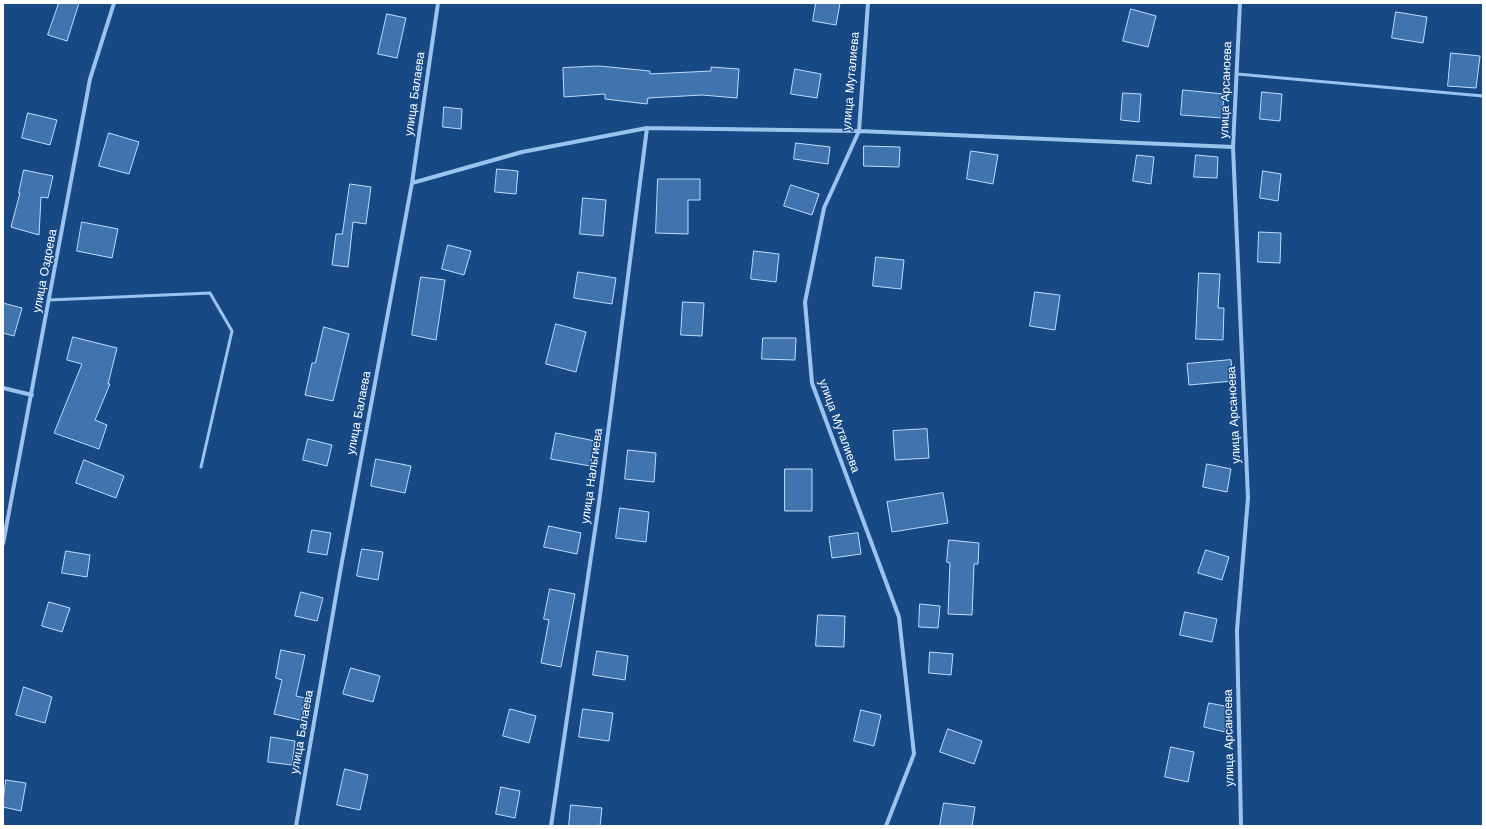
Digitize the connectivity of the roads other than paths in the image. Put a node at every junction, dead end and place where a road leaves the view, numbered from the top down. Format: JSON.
{"nodes":[{"id":1,"x":114,"y":3,"type":"edge"},
{"id":2,"x":438,"y":3,"type":"edge"},
{"id":3,"x":868,"y":3,"type":"edge"},
{"id":4,"x":1240,"y":3,"type":"edge"},
{"id":5,"x":1236,"y":74,"type":"junction"},
{"id":6,"x":1483,"y":96,"type":"edge"},
{"id":7,"x":647,"y":128,"type":"junction"},
{"id":8,"x":859,"y":131,"type":"junction"},
{"id":9,"x":1233,"y":147,"type":"junction"},
{"id":10,"x":412,"y":183,"type":"junction"},
{"id":11,"x":49,"y":300,"type":"junction"},
{"id":12,"x":3,"y":388,"type":"edge"},
{"id":13,"x":32,"y":395,"type":"junction"},
{"id":14,"x":201,"y":467,"type":"dead end"},
{"id":15,"x":3,"y":544,"type":"edge"},
{"id":16,"x":296,"y":826,"type":"edge"},
{"id":17,"x":551,"y":826,"type":"edge"},
{"id":18,"x":886,"y":826,"type":"edge"},
{"id":19,"x":1241,"y":826,"type":"edge"}],
"edges":[{"from":1,"to":11,"type":"street","name":"улица Оздоева"},
{"from":2,"to":10,"type":"street","name":"улица Балаева"},
{"from":3,"to":8,"type":"street","name":"улица Муталиева"},
{"from":4,"to":5,"type":"street","name":"улица Арсаноева"},
{"from":5,"to":6,"type":"lane"},
{"from":5,"to":9,"type":"street","name":"улица Арсаноева"},
{"from":7,"to":8,"type":"street"},
{"from":7,"to":10,"type":"street"},
{"from":7,"to":17,"type":"street","name":"улица Нальгиева"},
{"from":8,"to":9,"type":"street"},
{"from":8,"to":18,"type":"street","name":"улица Муталиева"},
{"from":9,"to":19,"type":"street","name":"улица Арсаноева"},
{"from":10,"to":16,"type":"street","name":"улица Балаева"},
{"from":11,"to":13,"type":"street","name":"улица Оздоева"},
{"from":11,"to":14,"type":"lane"},
{"from":12,"to":13,"type":"street"},
{"from":13,"to":15,"type":"street","name":"улица Оздоева"}]}
